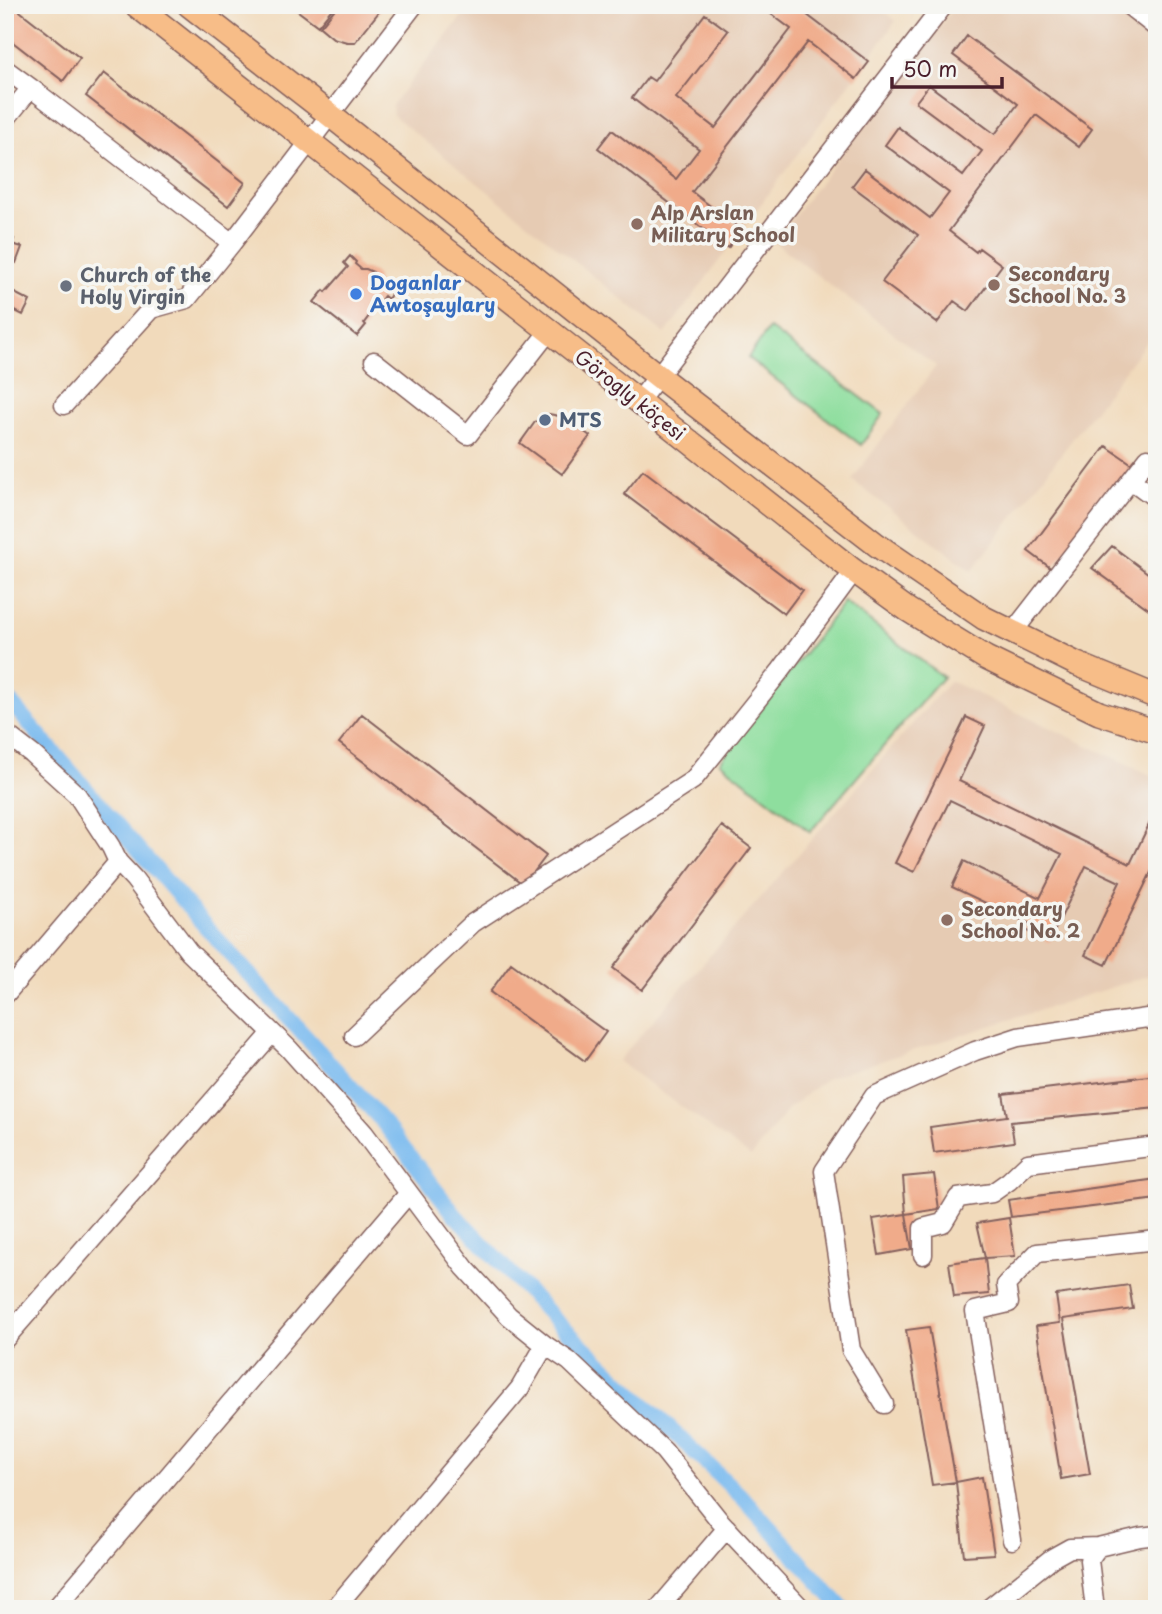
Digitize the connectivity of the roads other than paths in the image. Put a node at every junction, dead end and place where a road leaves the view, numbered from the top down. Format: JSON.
{"nodes":[{"id":1,"x":136,"y":5,"type":"edge"},
{"id":2,"x":189,"y":5,"type":"edge"},
{"id":3,"x":414,"y":5,"type":"edge"},
{"id":4,"x":944,"y":5,"type":"edge"},
{"id":5,"x":1128,"y":5,"type":"edge"},
{"id":6,"x":1157,"y":28,"type":"edge"},
{"id":7,"x":5,"y":69,"type":"edge"},
{"id":8,"x":31,"y":88,"type":"junction"},
{"id":9,"x":330,"y":115,"type":"junction"},
{"id":10,"x":5,"y":120,"type":"edge"},
{"id":11,"x":310,"y":143,"type":"junction"},
{"id":12,"x":232,"y":243,"type":"junction"},
{"id":13,"x":549,"y":331,"type":"junction"},
{"id":14,"x":374,"y":361,"type":"dead end"},
{"id":15,"x":658,"y":376,"type":"junction"},
{"id":16,"x":639,"y":401,"type":"junction"},
{"id":17,"x":64,"y":405,"type":"dead end"},
{"id":18,"x":1148,"y":458,"type":"dead end"},
{"id":19,"x":1131,"y":480,"type":"junction"},
{"id":20,"x":1157,"y":499,"type":"edge"},
{"id":21,"x":854,"y":571,"type":"junction"},
{"id":22,"x":1013,"y":632,"type":"junction"},
{"id":23,"x":1157,"y":696,"type":"edge"},
{"id":24,"x":1157,"y":732,"type":"edge"},
{"id":25,"x":5,"y":733,"type":"edge"},
{"id":26,"x":118,"y":862,"type":"junction"},
{"id":27,"x":5,"y":995,"type":"edge"},
{"id":28,"x":1157,"y":1023,"type":"edge"},
{"id":29,"x":272,"y":1033,"type":"junction"},
{"id":30,"x":354,"y":1036,"type":"dead end"},
{"id":31,"x":1157,"y":1146,"type":"edge"},
{"id":32,"x":409,"y":1193,"type":"junction"},
{"id":33,"x":1157,"y":1240,"type":"edge"},
{"id":34,"x":923,"y":1255,"type":"dead end"},
{"id":35,"x":5,"y":1339,"type":"edge"},
{"id":36,"x":545,"y":1345,"type":"junction"},
{"id":37,"x":884,"y":1404,"type":"dead end"},
{"id":38,"x":727,"y":1528,"type":"junction"},
{"id":39,"x":1157,"y":1535,"type":"edge"},
{"id":40,"x":1012,"y":1540,"type":"dead end"},
{"id":41,"x":1098,"y":1547,"type":"junction"},
{"id":42,"x":55,"y":1609,"type":"edge"},
{"id":43,"x":334,"y":1609,"type":"edge"},
{"id":44,"x":658,"y":1609,"type":"edge"},
{"id":45,"x":802,"y":1609,"type":"edge"},
{"id":46,"x":988,"y":1609,"type":"edge"},
{"id":47,"x":1096,"y":1609,"type":"edge"}],
"edges":[{"from":1,"to":11,"type":"main road","name":"Görogly köçesi"},
{"from":2,"to":9,"type":"main road","name":"Görogly köçesi"},
{"from":3,"to":9,"type":"street"},
{"from":4,"to":15,"type":"street"},
{"from":5,"to":6,"type":"street"},
{"from":7,"to":8,"type":"street"},
{"from":8,"to":10,"type":"street"},
{"from":8,"to":12,"type":"street"},
{"from":9,"to":11,"type":"street"},
{"from":9,"to":15,"type":"main road","name":"Görogly köçesi"},
{"from":11,"to":12,"type":"street"},
{"from":11,"to":13,"type":"main road","name":"Görogly köçesi"},
{"from":12,"to":17,"type":"street"},
{"from":13,"to":14,"type":"street"},
{"from":13,"to":16,"type":"main road","name":"Görogly köçesi"},
{"from":15,"to":16,"type":"street"},
{"from":15,"to":22,"type":"main road","name":"Görogly köçesi"},
{"from":16,"to":21,"type":"main road","name":"Görogly köçesi"},
{"from":18,"to":19,"type":"street"},
{"from":19,"to":20,"type":"street"},
{"from":19,"to":22,"type":"street"},
{"from":21,"to":24,"type":"main road","name":"Görogly köçesi"},
{"from":21,"to":30,"type":"street"},
{"from":22,"to":23,"type":"main road","name":"Görogly köçesi"},
{"from":25,"to":26,"type":"street"},
{"from":26,"to":27,"type":"street"},
{"from":26,"to":29,"type":"street"},
{"from":28,"to":37,"type":"street"},
{"from":29,"to":32,"type":"street"},
{"from":29,"to":35,"type":"street"},
{"from":31,"to":34,"type":"street"},
{"from":32,"to":36,"type":"street"},
{"from":32,"to":42,"type":"street"},
{"from":33,"to":40,"type":"street"},
{"from":36,"to":38,"type":"street"},
{"from":36,"to":43,"type":"street"},
{"from":38,"to":44,"type":"street"},
{"from":38,"to":45,"type":"street"},
{"from":39,"to":41,"type":"street"},
{"from":41,"to":46,"type":"street"},
{"from":41,"to":47,"type":"street"}]}
